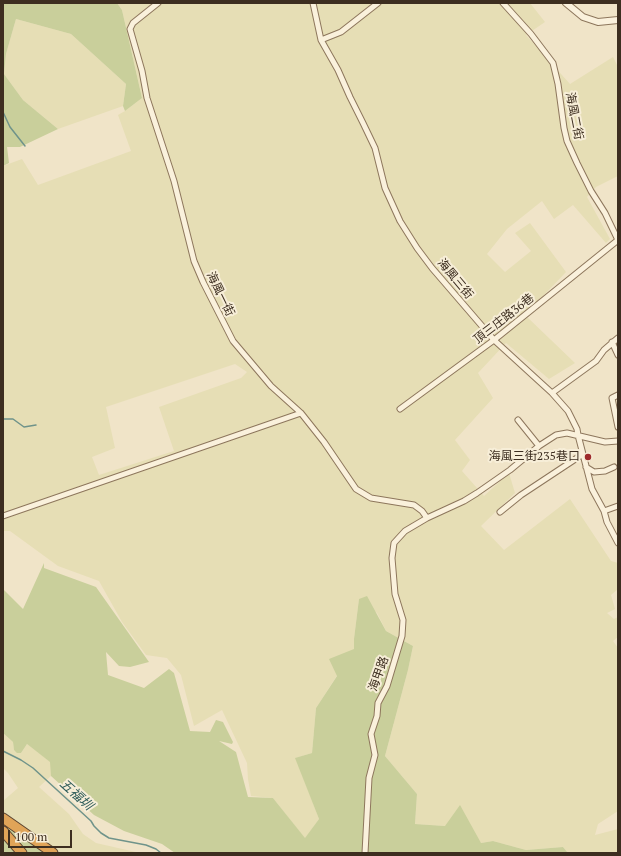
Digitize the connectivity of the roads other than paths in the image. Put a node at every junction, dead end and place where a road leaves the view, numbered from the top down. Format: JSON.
{"nodes":[{"id":1,"x":158,"y":3,"type":"edge"},
{"id":2,"x":313,"y":3,"type":"edge"},
{"id":3,"x":378,"y":3,"type":"edge"},
{"id":4,"x":502,"y":3,"type":"edge"},
{"id":5,"x":566,"y":3,"type":"edge"},
{"id":6,"x":618,"y":20,"type":"edge"},
{"id":7,"x":321,"y":40,"type":"junction"},
{"id":8,"x":618,"y":240,"type":"edge"},
{"id":9,"x":618,"y":338,"type":"edge"},
{"id":10,"x":494,"y":340,"type":"junction"},
{"id":11,"x":612,"y":342,"type":"junction"},
{"id":12,"x":618,"y":355,"type":"edge"},
{"id":13,"x":552,"y":393,"type":"junction"},
{"id":14,"x":618,"y":395,"type":"edge"},
{"id":15,"x":400,"y":409,"type":"dead end"},
{"id":16,"x":301,"y":414,"type":"junction"},
{"id":17,"x":518,"y":420,"type":"dead end"},
{"id":18,"x":618,"y":427,"type":"edge"},
{"id":19,"x":578,"y":435,"type":"junction"},
{"id":20,"x":618,"y":441,"type":"edge"},
{"id":21,"x":539,"y":446,"type":"junction"},
{"id":22,"x":583,"y":454,"type":"junction"},
{"id":23,"x":586,"y":467,"type":"junction"},
{"id":24,"x":614,"y":467,"type":"dead end"},
{"id":25,"x":618,"y":506,"type":"edge"},
{"id":26,"x":604,"y":511,"type":"junction"},
{"id":27,"x":500,"y":512,"type":"dead end"},
{"id":28,"x":3,"y":516,"type":"edge"},
{"id":29,"x":427,"y":518,"type":"junction"},
{"id":30,"x":618,"y":543,"type":"edge"},
{"id":31,"x":3,"y":818,"type":"edge"},
{"id":32,"x":3,"y":831,"type":"edge"},
{"id":33,"x":22,"y":853,"type":"edge"},
{"id":34,"x":53,"y":853,"type":"edge"},
{"id":35,"x":365,"y":853,"type":"edge"}],
"edges":[{"from":1,"to":16,"type":"street","name":"海風一街"},
{"from":2,"to":7,"type":"street","name":"海風三街"},
{"from":3,"to":7,"type":"street"},
{"from":4,"to":8,"type":"street","name":"海風二街"},
{"from":5,"to":6,"type":"street"},
{"from":7,"to":10,"type":"street","name":"海風三街"},
{"from":8,"to":10,"type":"street","name":"頂三庄路36巷"},
{"from":9,"to":11,"type":"street"},
{"from":10,"to":13,"type":"street","name":"海風三街"},
{"from":10,"to":15,"type":"street","name":"頂三庄路36巷"},
{"from":11,"to":12,"type":"street"},
{"from":11,"to":13,"type":"street"},
{"from":13,"to":19,"type":"street","name":"海風三街"},
{"from":14,"to":18,"type":"street"},
{"from":16,"to":28,"type":"street"},
{"from":16,"to":29,"type":"street","name":"海風一街"},
{"from":17,"to":21,"type":"street"},
{"from":19,"to":20,"type":"street"},
{"from":19,"to":21,"type":"street"},
{"from":19,"to":22,"type":"street","name":"海風三街"},
{"from":21,"to":29,"type":"street"},
{"from":22,"to":23,"type":"street","name":"海風三街"},
{"from":22,"to":27,"type":"street"},
{"from":23,"to":24,"type":"street"},
{"from":23,"to":26,"type":"street","name":"海風三街"},
{"from":25,"to":26,"type":"street"},
{"from":26,"to":30,"type":"street","name":"海風三街"},
{"from":29,"to":35,"type":"street","name":"海甲路"},
{"from":31,"to":34,"type":"highway"},
{"from":32,"to":33,"type":"highway"}]}
